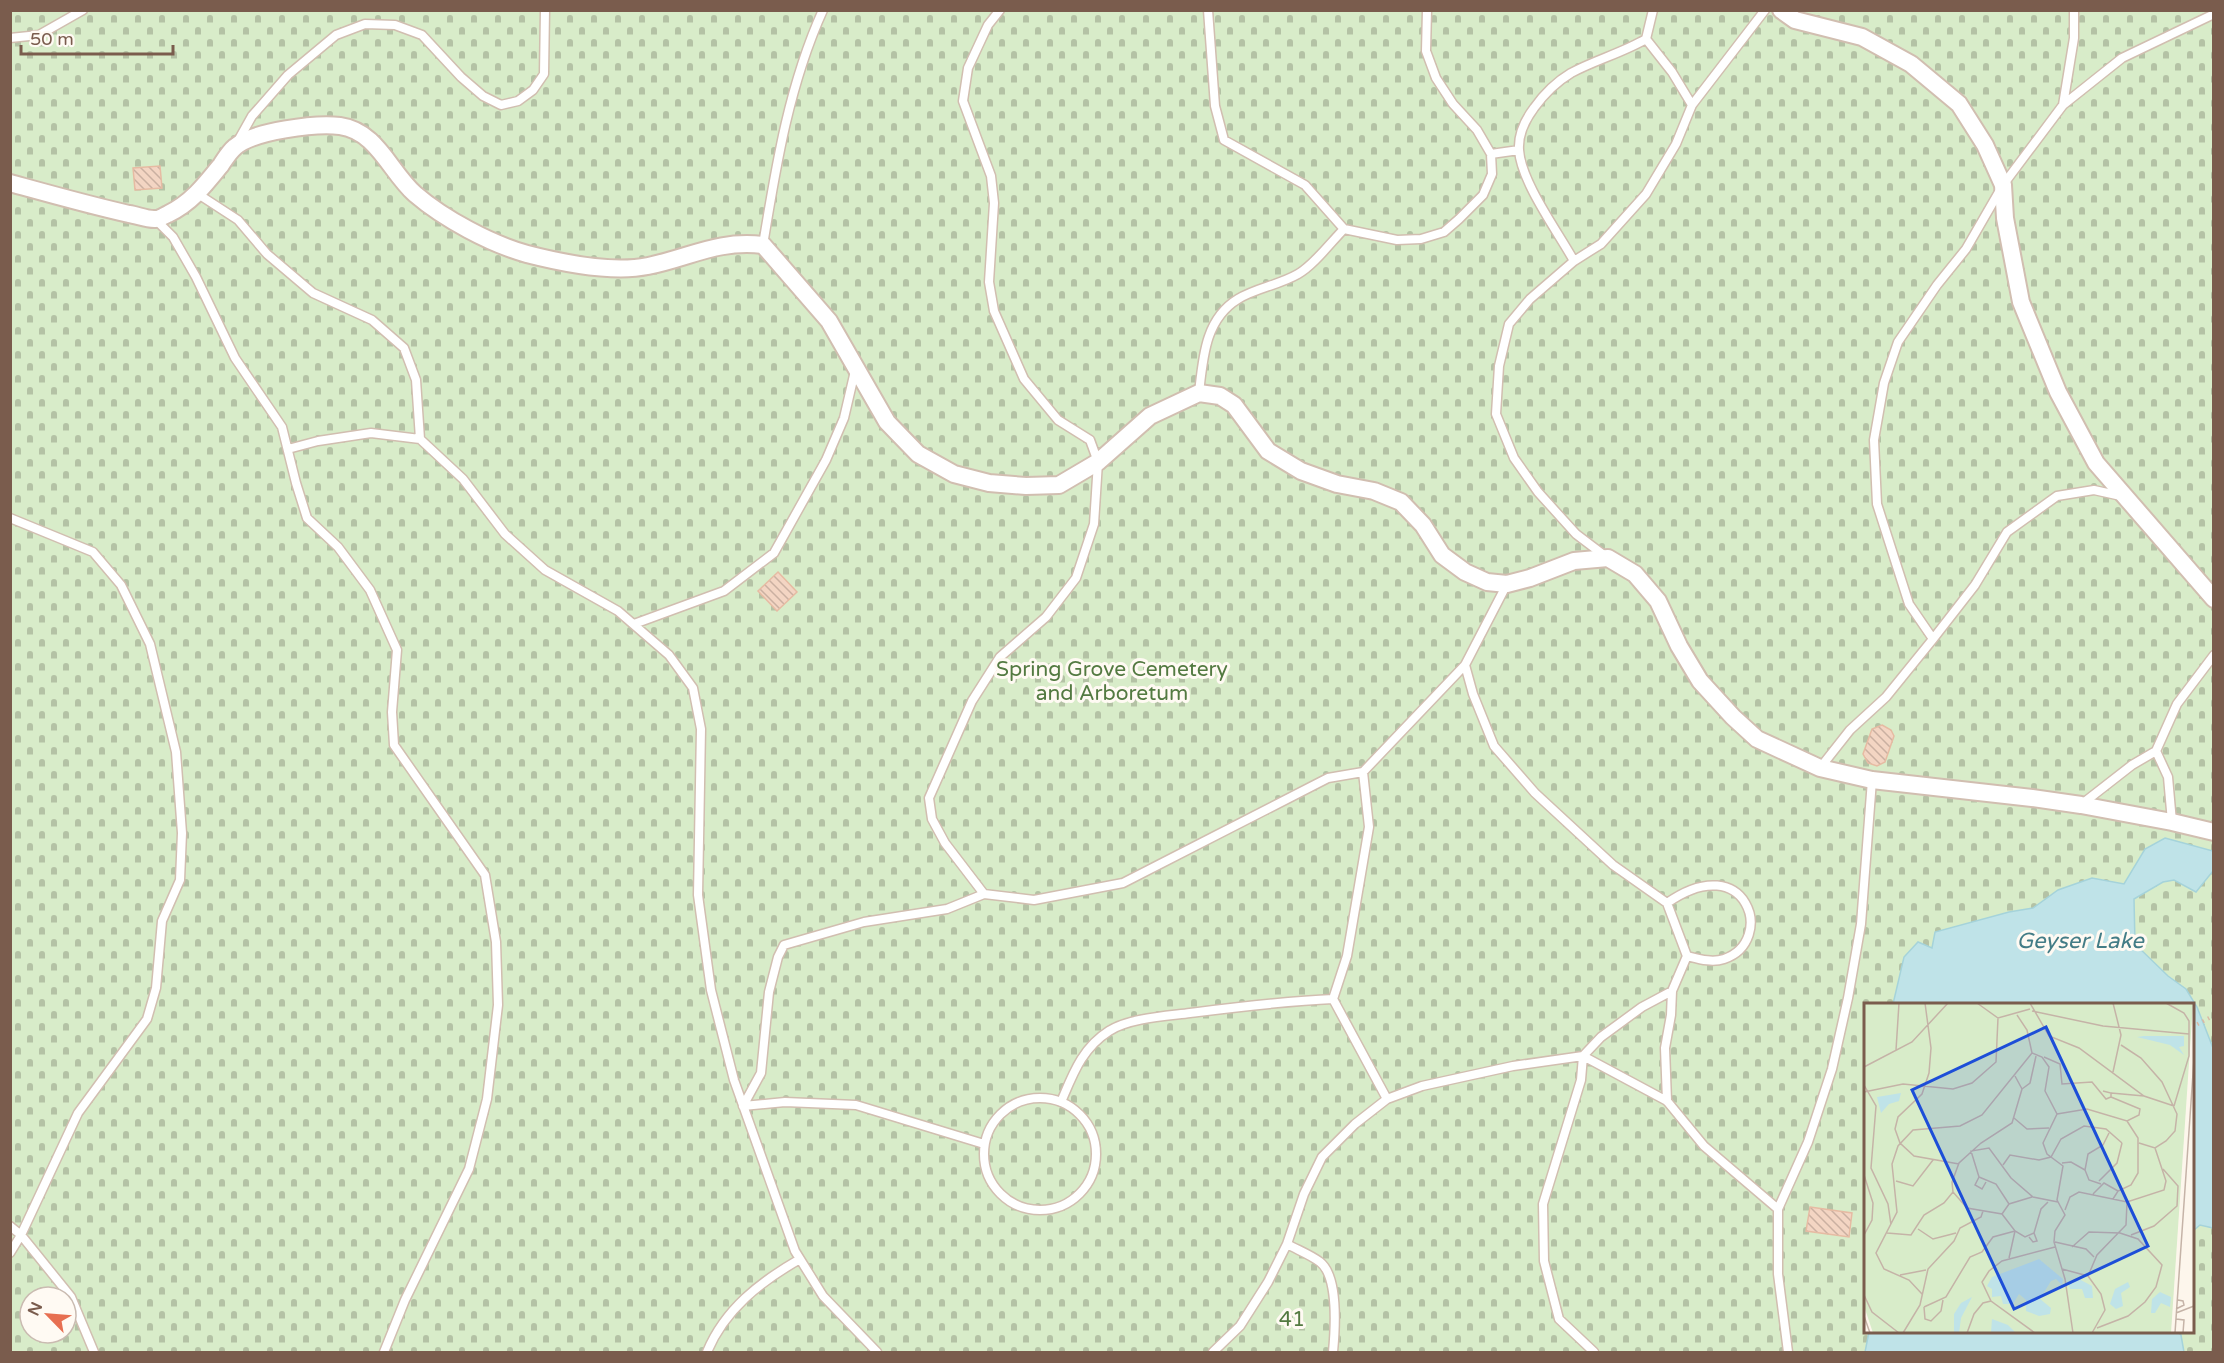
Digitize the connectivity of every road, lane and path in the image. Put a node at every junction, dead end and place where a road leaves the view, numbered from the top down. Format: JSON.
{"nodes":[{"id":1,"x":84,"y":10,"type":"edge"},
{"id":2,"x":545,"y":10,"type":"edge"},
{"id":3,"x":823,"y":10,"type":"edge"},
{"id":4,"x":1000,"y":10,"type":"edge"},
{"id":5,"x":1208,"y":10,"type":"edge"},
{"id":6,"x":1427,"y":10,"type":"edge"},
{"id":7,"x":1653,"y":10,"type":"edge"},
{"id":8,"x":1766,"y":10,"type":"edge"},
{"id":9,"x":1781,"y":10,"type":"edge"},
{"id":10,"x":2074,"y":10,"type":"edge"},
{"id":11,"x":2214,"y":14,"type":"edge"},
{"id":12,"x":10,"y":38,"type":"edge"},
{"id":13,"x":1646,"y":39,"type":"junction"},
{"id":14,"x":1692,"y":105,"type":"junction"},
{"id":15,"x":2063,"y":105,"type":"junction"},
{"id":16,"x":235,"y":147,"type":"junction"},
{"id":17,"x":1519,"y":150,"type":"junction"},
{"id":18,"x":1491,"y":154,"type":"junction"},
{"id":19,"x":10,"y":183,"type":"edge"},
{"id":20,"x":2003,"y":184,"type":"junction"},
{"id":21,"x":198,"y":194,"type":"junction"},
{"id":22,"x":156,"y":220,"type":"junction"},
{"id":23,"x":1344,"y":229,"type":"junction"},
{"id":24,"x":763,"y":245,"type":"junction"},
{"id":25,"x":1574,"y":261,"type":"junction"},
{"id":26,"x":856,"y":369,"type":"junction"},
{"id":27,"x":1199,"y":393,"type":"junction"},
{"id":28,"x":420,"y":439,"type":"junction"},
{"id":29,"x":288,"y":449,"type":"junction"},
{"id":30,"x":1098,"y":462,"type":"junction"},
{"id":31,"x":2124,"y":497,"type":"junction"},
{"id":32,"x":10,"y":518,"type":"edge"},
{"id":33,"x":1608,"y":558,"type":"junction"},
{"id":34,"x":1507,"y":584,"type":"junction"},
{"id":35,"x":2214,"y":599,"type":"edge"},
{"id":36,"x":634,"y":624,"type":"junction"},
{"id":37,"x":1933,"y":639,"type":"junction"},
{"id":38,"x":2214,"y":655,"type":"edge"},
{"id":39,"x":1465,"y":665,"type":"junction"},
{"id":40,"x":2156,"y":751,"type":"junction"},
{"id":41,"x":1820,"y":768,"type":"junction"},
{"id":42,"x":1363,"y":772,"type":"junction"},
{"id":43,"x":1872,"y":780,"type":"junction"},
{"id":44,"x":2081,"y":805,"type":"junction"},
{"id":45,"x":2172,"y":822,"type":"junction"},
{"id":46,"x":2214,"y":832,"type":"edge"},
{"id":47,"x":984,"y":894,"type":"junction"},
{"id":48,"x":1667,"y":903,"type":"junction"},
{"id":49,"x":1687,"y":956,"type":"junction"},
{"id":50,"x":1672,"y":991,"type":"junction"},
{"id":51,"x":1332,"y":999,"type":"junction"},
{"id":52,"x":2211,"y":1017,"type":"dead end"},
{"id":53,"x":2194,"y":1026,"type":"edge"},
{"id":54,"x":1583,"y":1056,"type":"junction"},
{"id":55,"x":1387,"y":1098,"type":"junction"},
{"id":56,"x":1667,"y":1101,"type":"junction"},
{"id":57,"x":1061,"y":1102,"type":"junction"},
{"id":58,"x":743,"y":1106,"type":"junction"},
{"id":59,"x":984,"y":1144,"type":"junction"},
{"id":60,"x":1778,"y":1209,"type":"junction"},
{"id":61,"x":10,"y":1227,"type":"edge"},
{"id":62,"x":21,"y":1235,"type":"junction"},
{"id":63,"x":1287,"y":1244,"type":"junction"},
{"id":64,"x":10,"y":1253,"type":"edge"},
{"id":65,"x":800,"y":1259,"type":"junction"},
{"id":66,"x":94,"y":1353,"type":"edge"},
{"id":67,"x":384,"y":1353,"type":"edge"},
{"id":68,"x":706,"y":1353,"type":"edge"},
{"id":69,"x":877,"y":1353,"type":"edge"},
{"id":70,"x":1213,"y":1353,"type":"edge"},
{"id":71,"x":1334,"y":1353,"type":"edge"},
{"id":72,"x":1594,"y":1353,"type":"edge"},
{"id":73,"x":1788,"y":1353,"type":"edge"}],
"edges":[{"from":1,"to":12,"type":"lane"},
{"from":2,"to":16,"type":"lane"},
{"from":3,"to":24,"type":"lane"},
{"from":4,"to":30,"type":"lane"},
{"from":5,"to":23,"type":"lane"},
{"from":6,"to":18,"type":"lane"},
{"from":7,"to":13,"type":"lane"},
{"from":8,"to":14,"type":"lane"},
{"from":9,"to":20,"type":"street"},
{"from":10,"to":15,"type":"lane"},
{"from":11,"to":15,"type":"lane"},
{"from":13,"to":14,"type":"lane"},
{"from":13,"to":17,"type":"lane"},
{"from":14,"to":25,"type":"lane"},
{"from":15,"to":20,"type":"lane"},
{"from":16,"to":21,"type":"street"},
{"from":16,"to":24,"type":"street"},
{"from":17,"to":18,"type":"lane"},
{"from":17,"to":25,"type":"lane"},
{"from":18,"to":23,"type":"lane"},
{"from":19,"to":22,"type":"street"},
{"from":20,"to":31,"type":"street"},
{"from":20,"to":37,"type":"lane"},
{"from":21,"to":22,"type":"street"},
{"from":21,"to":28,"type":"lane"},
{"from":22,"to":29,"type":"lane"},
{"from":23,"to":27,"type":"lane"},
{"from":24,"to":26,"type":"street"},
{"from":25,"to":33,"type":"lane"},
{"from":26,"to":30,"type":"street"},
{"from":26,"to":36,"type":"lane"},
{"from":27,"to":30,"type":"street"},
{"from":27,"to":34,"type":"street"},
{"from":28,"to":29,"type":"lane"},
{"from":28,"to":36,"type":"lane"},
{"from":29,"to":67,"type":"lane"},
{"from":30,"to":47,"type":"lane"},
{"from":31,"to":35,"type":"street"},
{"from":31,"to":37,"type":"lane"},
{"from":32,"to":62,"type":"lane"},
{"from":33,"to":34,"type":"street"},
{"from":33,"to":41,"type":"street"},
{"from":34,"to":39,"type":"lane"},
{"from":36,"to":58,"type":"lane"},
{"from":37,"to":41,"type":"lane"},
{"from":38,"to":40,"type":"lane"},
{"from":39,"to":42,"type":"lane"},
{"from":39,"to":48,"type":"lane"},
{"from":40,"to":44,"type":"lane"},
{"from":40,"to":45,"type":"lane"},
{"from":41,"to":43,"type":"street"},
{"from":42,"to":47,"type":"lane"},
{"from":42,"to":51,"type":"lane"},
{"from":43,"to":44,"type":"street"},
{"from":43,"to":60,"type":"lane"},
{"from":44,"to":45,"type":"street"},
{"from":45,"to":46,"type":"street"},
{"from":47,"to":58,"type":"lane"},
{"from":48,"to":49,"type":"lane"},
{"from":48,"to":49,"type":"lane"},
{"from":49,"to":50,"type":"lane"},
{"from":50,"to":54,"type":"lane"},
{"from":50,"to":56,"type":"lane"},
{"from":51,"to":55,"type":"lane"},
{"from":51,"to":57,"type":"lane"},
{"from":52,"to":53,"type":"path"},
{"from":54,"to":55,"type":"lane"},
{"from":54,"to":56,"type":"lane"},
{"from":54,"to":72,"type":"lane"},
{"from":55,"to":63,"type":"lane"},
{"from":56,"to":60,"type":"lane"},
{"from":57,"to":59,"type":"lane"},
{"from":57,"to":59,"type":"lane"},
{"from":58,"to":59,"type":"lane"},
{"from":58,"to":65,"type":"lane"},
{"from":60,"to":73,"type":"lane"},
{"from":61,"to":62,"type":"lane"},
{"from":62,"to":64,"type":"lane"},
{"from":62,"to":66,"type":"lane"},
{"from":63,"to":70,"type":"lane"},
{"from":63,"to":71,"type":"lane"},
{"from":65,"to":68,"type":"lane"},
{"from":65,"to":69,"type":"lane"}]}
